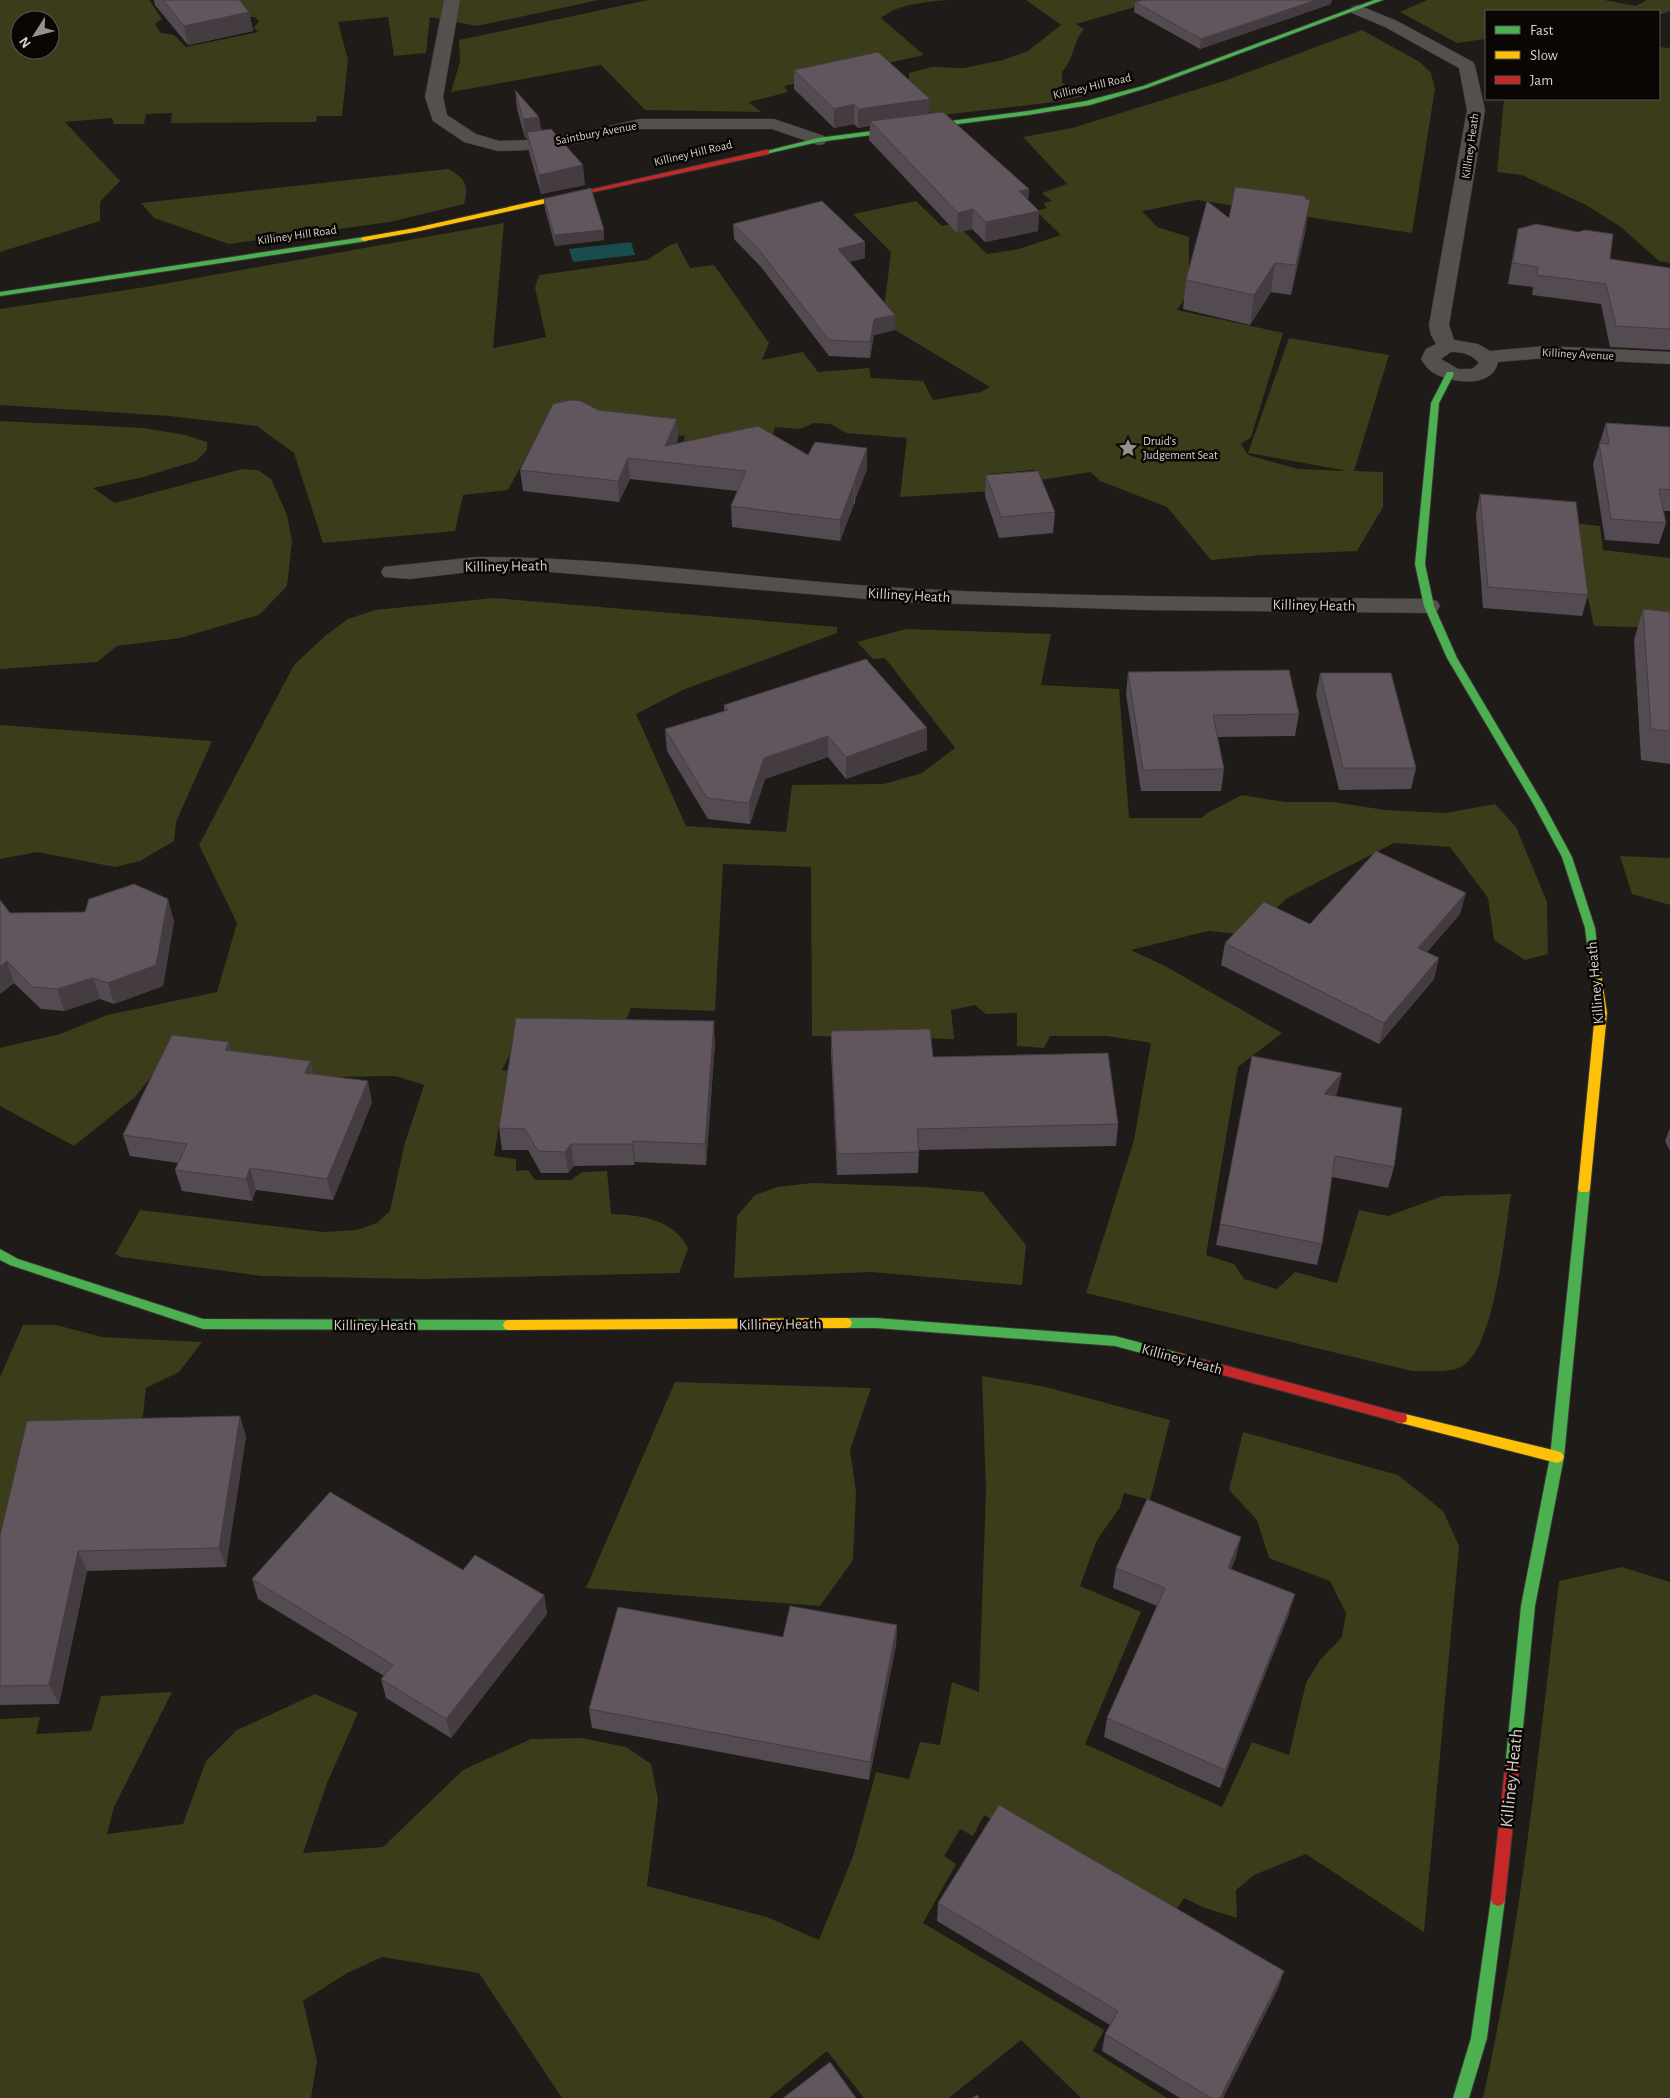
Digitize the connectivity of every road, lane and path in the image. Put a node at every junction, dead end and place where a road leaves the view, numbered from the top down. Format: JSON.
{"nodes":[{"id":1,"x":452,"y":0,"type":"edge"},
{"id":2,"x":1380,"y":0,"type":"edge"},
{"id":3,"x":1358,"y":10,"type":"junction"},
{"id":4,"x":818,"y":140,"type":"junction"},
{"id":5,"x":0,"y":294,"type":"edge"},
{"id":6,"x":1447,"y":346,"type":"junction"},
{"id":7,"x":1486,"y":357,"type":"junction"},
{"id":8,"x":1670,"y":358,"type":"edge"},
{"id":9,"x":1450,"y":374,"type":"junction"},
{"id":10,"x":392,"y":572,"type":"dead end"},
{"id":11,"x":1429,"y":606,"type":"junction"},
{"id":12,"x":0,"y":1254,"type":"edge"},
{"id":13,"x":1557,"y":1457,"type":"junction"},
{"id":14,"x":1461,"y":2098,"type":"edge"}],
"edges":[{"from":1,"to":4,"type":"street","name":"Saintbury Avenue"},
{"from":2,"to":3,"type":"street","name":"Killiney Hill Road"},
{"from":3,"to":4,"type":"street","name":"Killiney Hill Road"},
{"from":3,"to":6,"type":"street","name":"Killiney Heath"},
{"from":4,"to":5,"type":"street","name":"Killiney Hill Road"},
{"from":6,"to":7,"type":"street"},
{"from":6,"to":9,"type":"street"},
{"from":7,"to":8,"type":"street","name":"Killiney Avenue"},
{"from":7,"to":9,"type":"street"},
{"from":9,"to":11,"type":"street","name":"Killiney Heath"},
{"from":10,"to":11,"type":"street","name":"Killiney Heath"},
{"from":11,"to":13,"type":"street","name":"Killiney Heath"},
{"from":12,"to":13,"type":"street","name":"Killiney Heath"},
{"from":13,"to":14,"type":"street","name":"Killiney Heath"}]}
